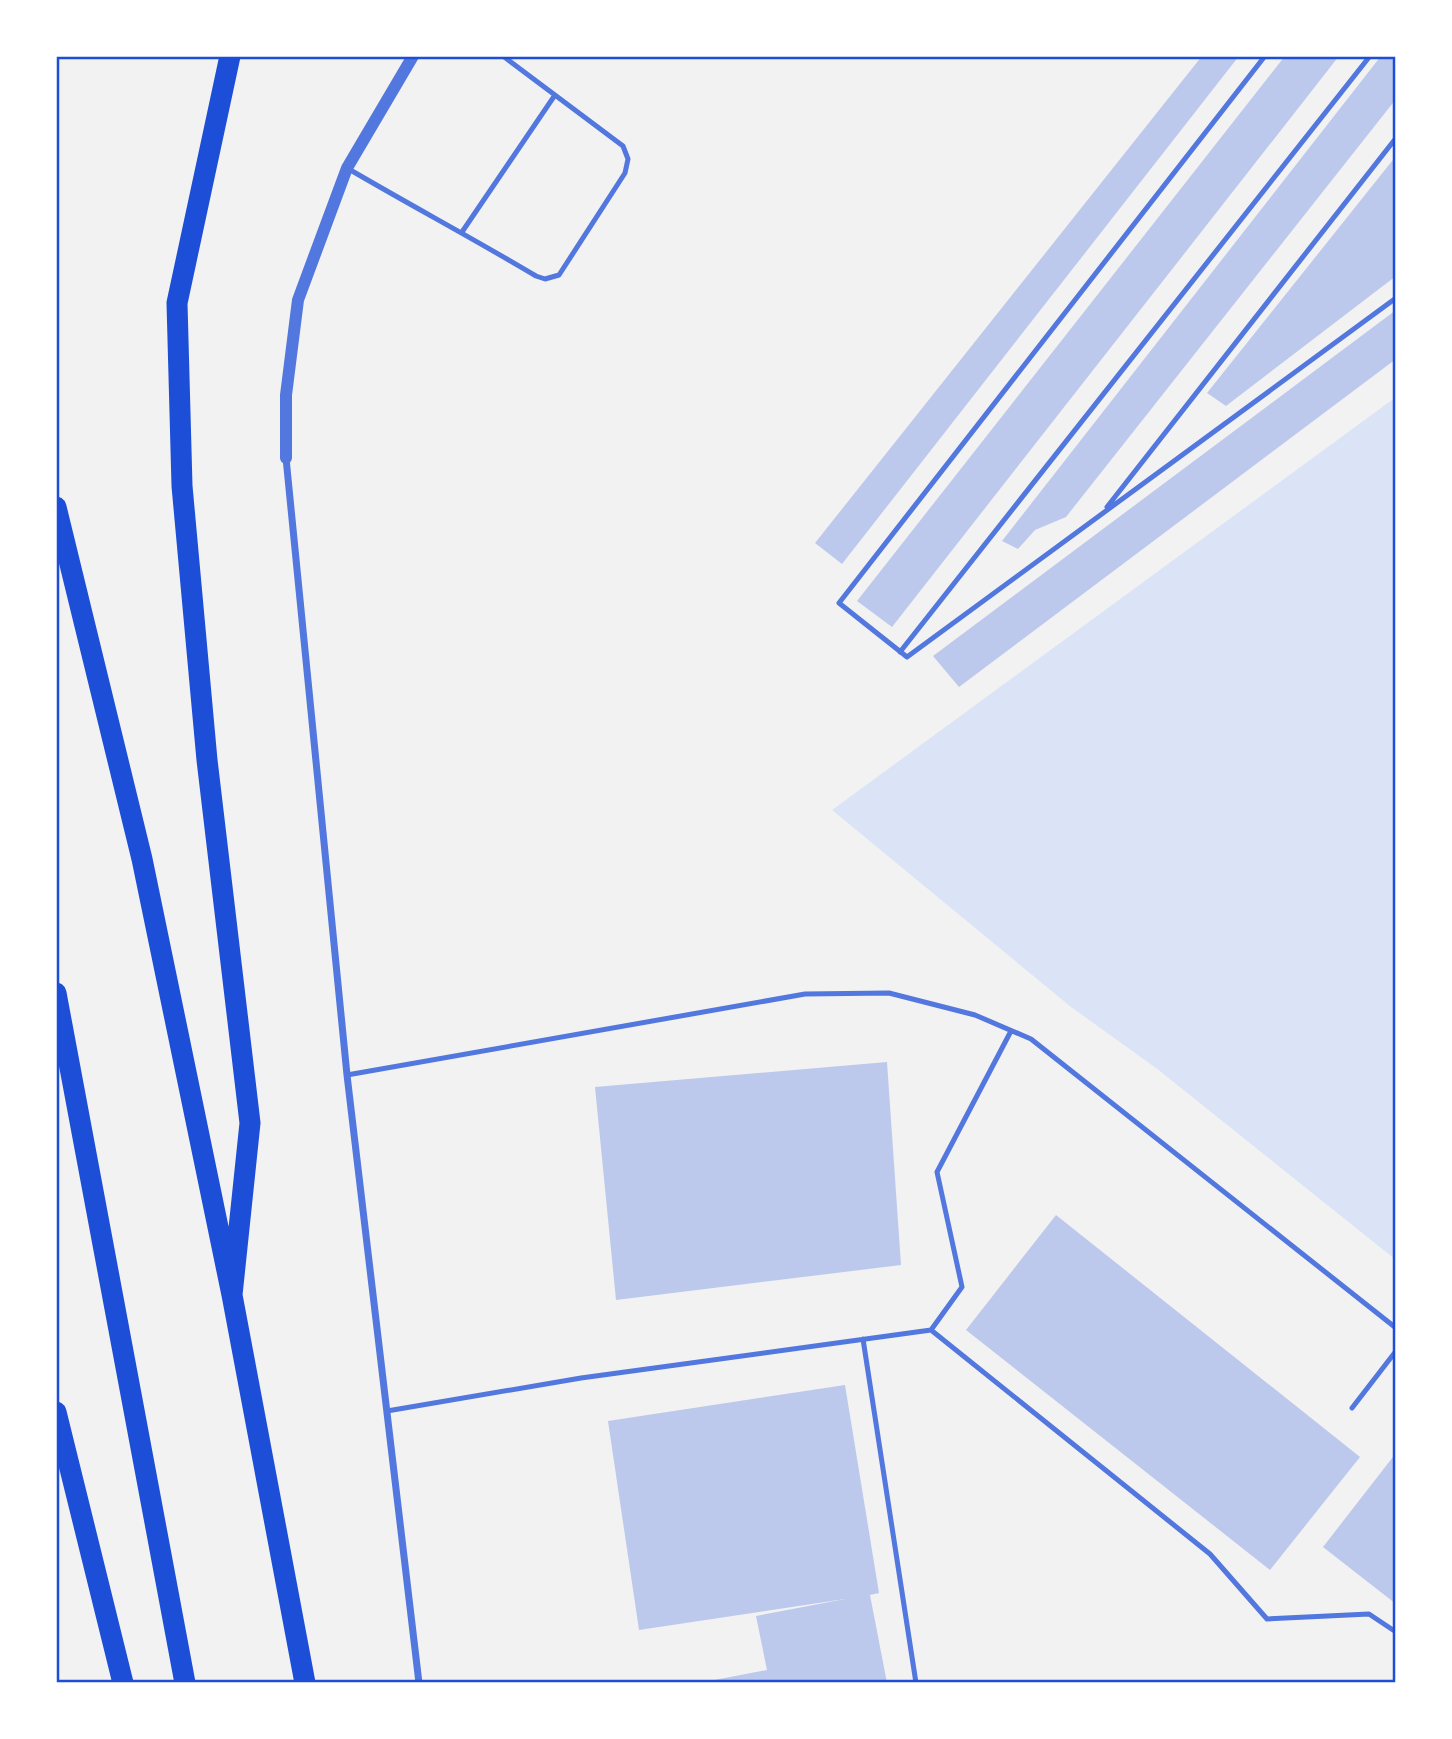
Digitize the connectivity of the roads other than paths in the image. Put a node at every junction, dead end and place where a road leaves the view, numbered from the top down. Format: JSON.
{"nodes":[{"id":1,"x":230,"y":56,"type":"edge"},
{"id":2,"x":413,"y":56,"type":"edge"},
{"id":3,"x":503,"y":56,"type":"edge"},
{"id":4,"x":1265,"y":56,"type":"edge"},
{"id":5,"x":1370,"y":56,"type":"edge"},
{"id":6,"x":555,"y":95,"type":"junction"},
{"id":7,"x":1396,"y":138,"type":"edge"},
{"id":8,"x":347,"y":168,"type":"junction"},
{"id":9,"x":463,"y":232,"type":"junction"},
{"id":10,"x":1396,"y":298,"type":"edge"},
{"id":11,"x":286,"y":458,"type":"joint"},
{"id":12,"x":56,"y":507,"type":"edge"},
{"id":13,"x":1101,"y":515,"type":"junction"},
{"id":14,"x":900,"y":652,"type":"junction"},
{"id":15,"x":56,"y":993,"type":"edge"},
{"id":16,"x":1012,"y":1031,"type":"junction"},
{"id":17,"x":347,"y":1075,"type":"junction"},
{"id":18,"x":232,"y":1295,"type":"junction"},
{"id":19,"x":1396,"y":1328,"type":"edge"},
{"id":20,"x":931,"y":1330,"type":"junction"},
{"id":21,"x":863,"y":1339,"type":"junction"},
{"id":22,"x":1396,"y":1351,"type":"edge"},
{"id":23,"x":1352,"y":1408,"type":"dead end"},
{"id":24,"x":387,"y":1411,"type":"junction"},
{"id":25,"x":56,"y":1412,"type":"edge"},
{"id":26,"x":1396,"y":1632,"type":"edge"},
{"id":27,"x":123,"y":1683,"type":"edge"},
{"id":28,"x":185,"y":1683,"type":"edge"},
{"id":29,"x":305,"y":1683,"type":"edge"},
{"id":30,"x":419,"y":1683,"type":"edge"},
{"id":31,"x":916,"y":1683,"type":"edge"}],
"edges":[{"from":1,"to":18,"type":"highway"},
{"from":2,"to":8,"type":"street"},
{"from":3,"to":6,"type":"lane"},
{"from":4,"to":14,"type":"lane"},
{"from":5,"to":14,"type":"lane"},
{"from":6,"to":9,"type":"lane"},
{"from":6,"to":9,"type":"lane"},
{"from":7,"to":13,"type":"lane"},
{"from":8,"to":9,"type":"lane"},
{"from":8,"to":11,"type":"street"},
{"from":10,"to":13,"type":"lane"},
{"from":11,"to":17,"type":"street"},
{"from":12,"to":18,"type":"highway"},
{"from":13,"to":14,"type":"lane"},
{"from":15,"to":28,"type":"highway"},
{"from":16,"to":17,"type":"lane"},
{"from":16,"to":19,"type":"lane"},
{"from":16,"to":20,"type":"lane"},
{"from":17,"to":24,"type":"street"},
{"from":18,"to":29,"type":"highway"},
{"from":20,"to":21,"type":"lane"},
{"from":20,"to":26,"type":"lane"},
{"from":21,"to":24,"type":"lane"},
{"from":21,"to":31,"type":"lane"},
{"from":22,"to":23,"type":"lane"},
{"from":24,"to":30,"type":"street"},
{"from":25,"to":27,"type":"highway"}]}
